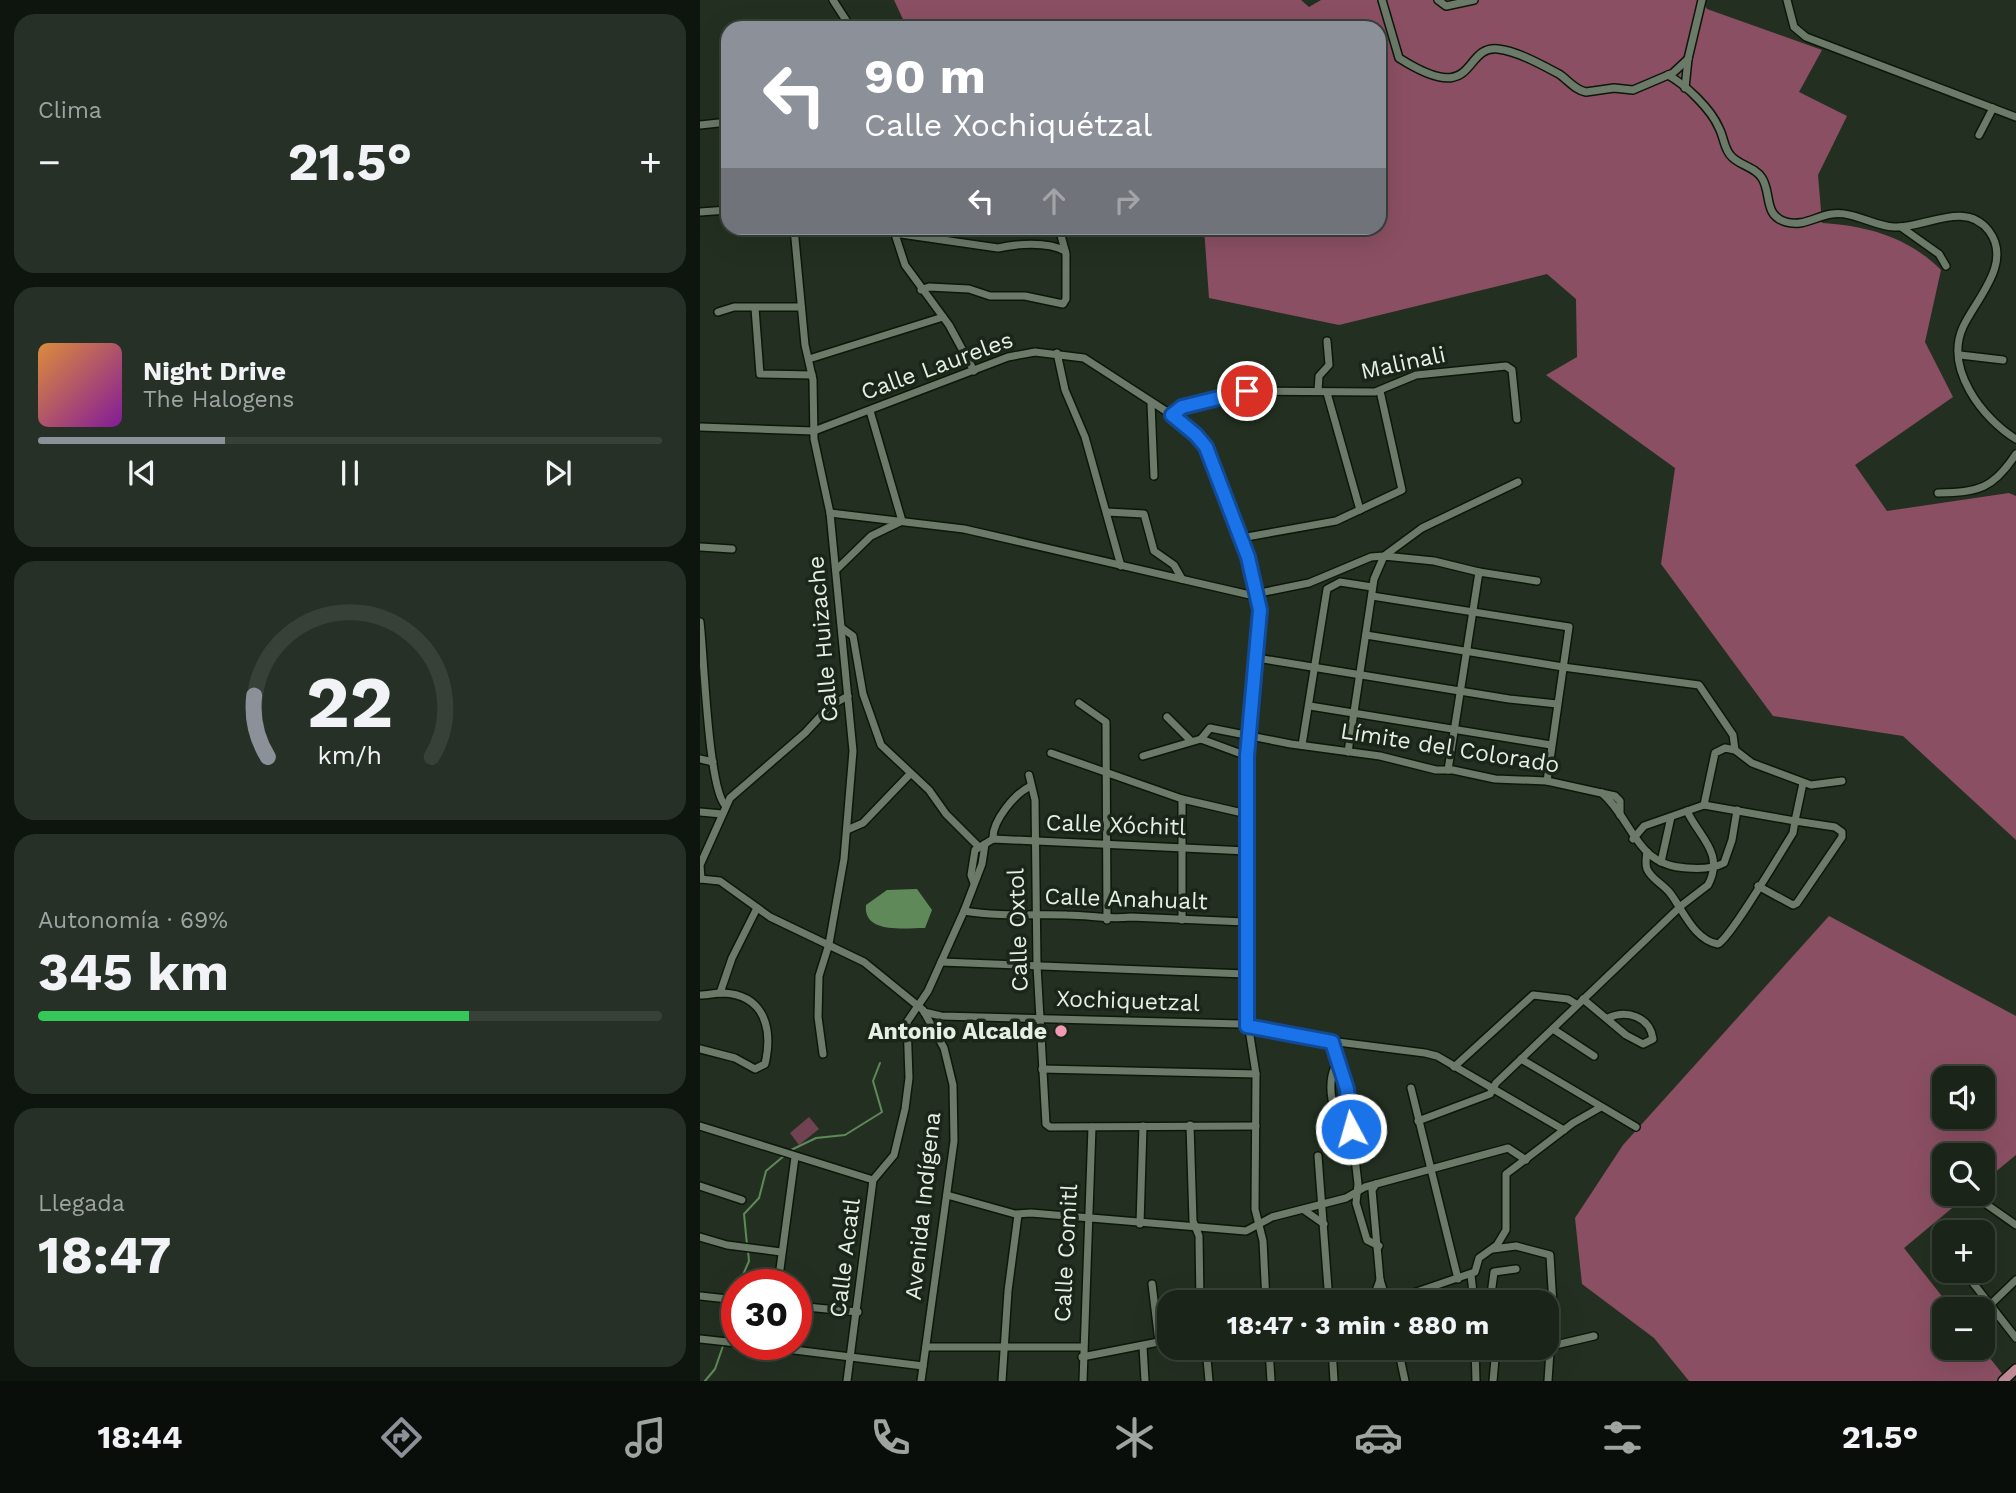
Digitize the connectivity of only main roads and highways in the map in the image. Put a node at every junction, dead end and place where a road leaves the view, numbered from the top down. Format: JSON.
{"nodes":[{"id":1,"x":2016,"y":1369,"type":"edge"},
{"id":2,"x":2003,"y":1381,"type":"edge"}],
"edges":[{"from":1,"to":2,"type":"main road"}]}
